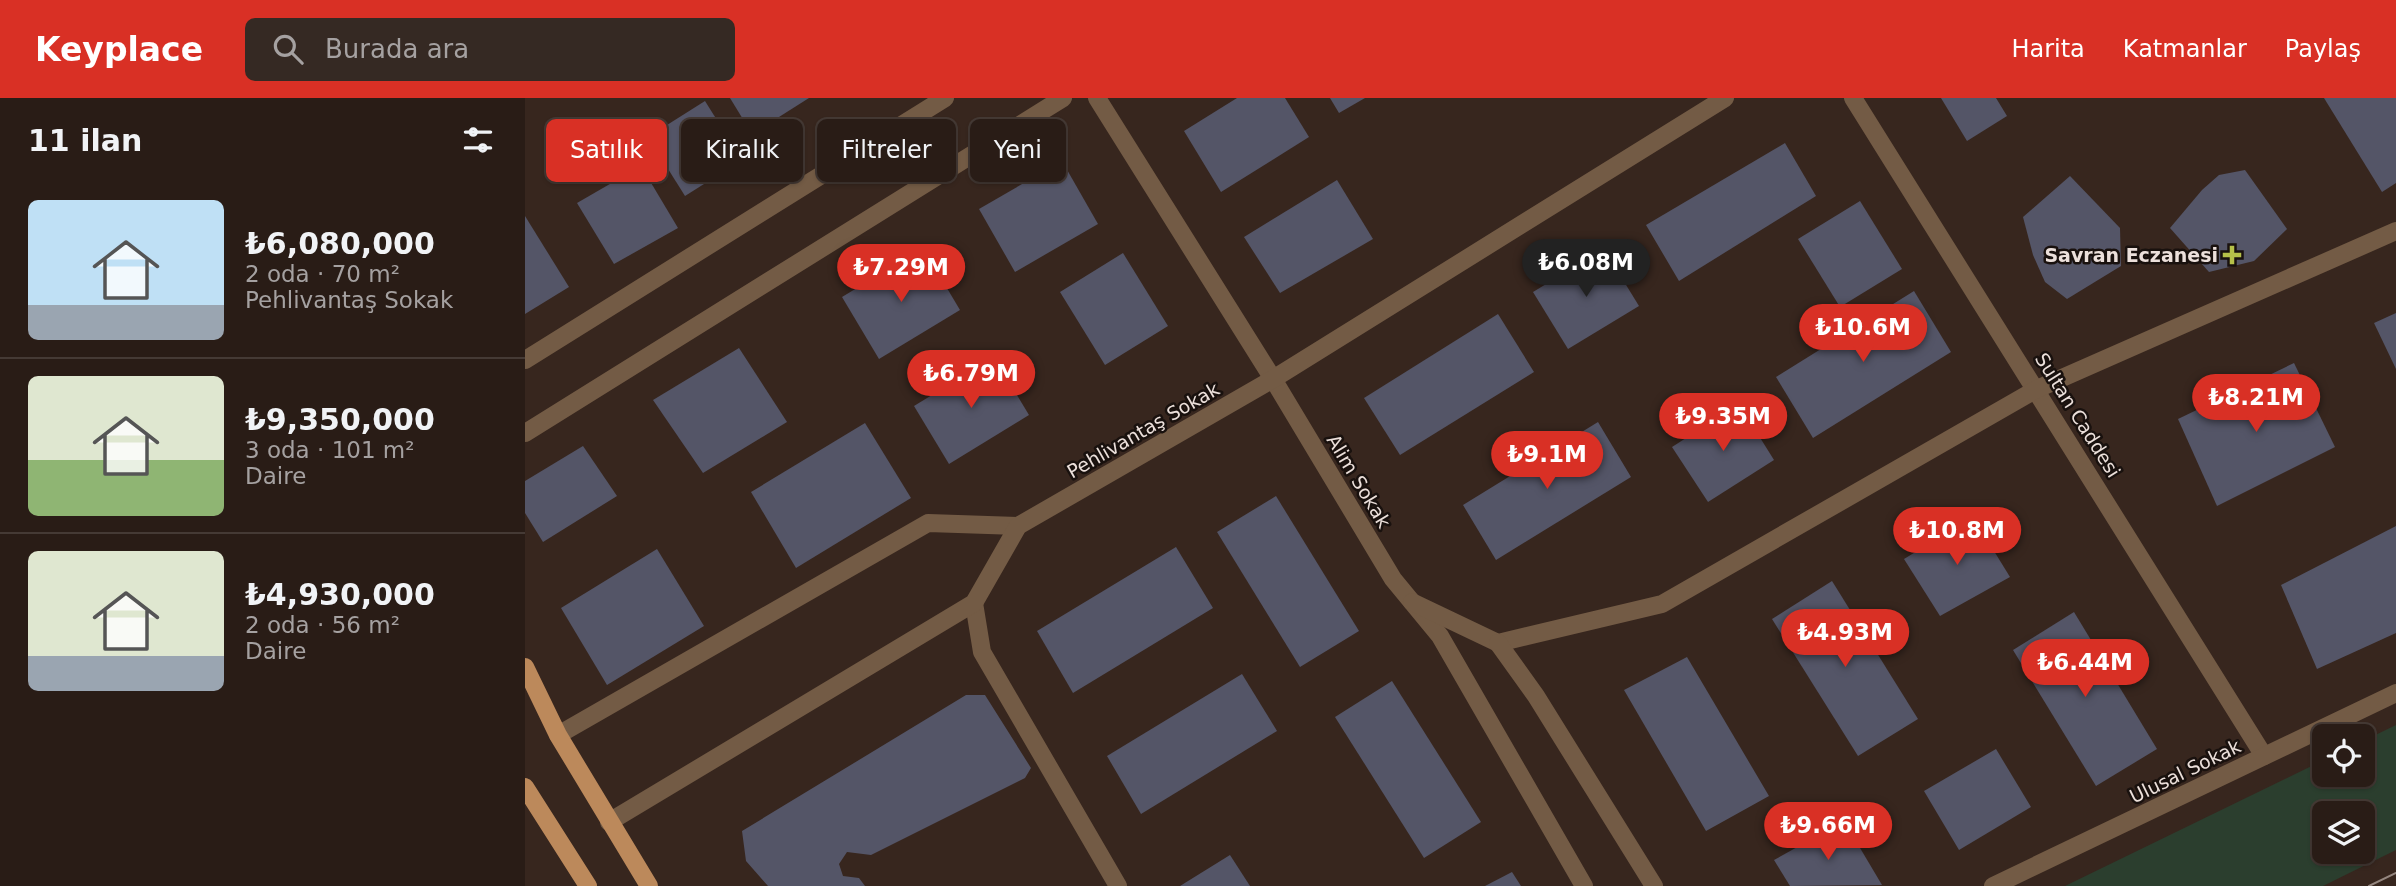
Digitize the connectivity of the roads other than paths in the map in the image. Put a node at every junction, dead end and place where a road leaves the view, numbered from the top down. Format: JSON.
{"nodes":[{"id":1,"x":945,"y":98,"type":"edge"},
{"id":2,"x":1063,"y":98,"type":"edge"},
{"id":3,"x":1725,"y":98,"type":"edge"},
{"id":4,"x":1853,"y":98,"type":"edge"},
{"id":5,"x":1100,"y":99,"type":"edge"},
{"id":6,"x":2396,"y":231,"type":"edge"},
{"id":7,"x":525,"y":360,"type":"edge"},
{"id":8,"x":1273,"y":379,"type":"junction"},
{"id":9,"x":2037,"y":389,"type":"junction"},
{"id":10,"x":525,"y":433,"type":"edge"},
{"id":11,"x":1019,"y":526,"type":"junction"},
{"id":12,"x":1412,"y":602,"type":"junction"},
{"id":13,"x":974,"y":603,"type":"junction"},
{"id":14,"x":1498,"y":643,"type":"junction"},
{"id":15,"x":525,"y":667,"type":"edge"},
{"id":16,"x":2396,"y":694,"type":"edge"},
{"id":17,"x":558,"y":735,"type":"junction"},
{"id":18,"x":2265,"y":756,"type":"junction"},
{"id":19,"x":525,"y":787,"type":"edge"},
{"id":20,"x":609,"y":822,"type":"junction"},
{"id":21,"x":588,"y":886,"type":"edge"},
{"id":22,"x":649,"y":886,"type":"edge"},
{"id":23,"x":1118,"y":886,"type":"edge"},
{"id":24,"x":1584,"y":886,"type":"edge"},
{"id":25,"x":1654,"y":886,"type":"edge"},
{"id":26,"x":1993,"y":886,"type":"edge"}],
"edges":[{"from":1,"to":7,"type":"street"},
{"from":2,"to":10,"type":"street"},
{"from":3,"to":8,"type":"street","name":"Pehlivantaş Sokak"},
{"from":4,"to":9,"type":"street","name":"Sultan Caddesi"},
{"from":5,"to":8,"type":"street","name":"Alim Sokak"},
{"from":6,"to":9,"type":"street"},
{"from":8,"to":11,"type":"street","name":"Pehlivantaş Sokak"},
{"from":8,"to":12,"type":"street","name":"Alim Sokak"},
{"from":9,"to":14,"type":"street"},
{"from":9,"to":18,"type":"street","name":"Sultan Caddesi"},
{"from":11,"to":13,"type":"street","name":"Pehlivantaş Sokak"},
{"from":11,"to":17,"type":"street"},
{"from":12,"to":14,"type":"street"},
{"from":12,"to":24,"type":"street","name":"Alim Sokak"},
{"from":13,"to":20,"type":"street","name":"Pehlivantaş Sokak"},
{"from":13,"to":23,"type":"street"},
{"from":14,"to":25,"type":"street"},
{"from":15,"to":17,"type":"main road"},
{"from":16,"to":18,"type":"street","name":"Ulusal Sokak"},
{"from":17,"to":20,"type":"main road"},
{"from":18,"to":26,"type":"street","name":"Ulusal Sokak"},
{"from":19,"to":21,"type":"main road"},
{"from":20,"to":22,"type":"main road"}]}
